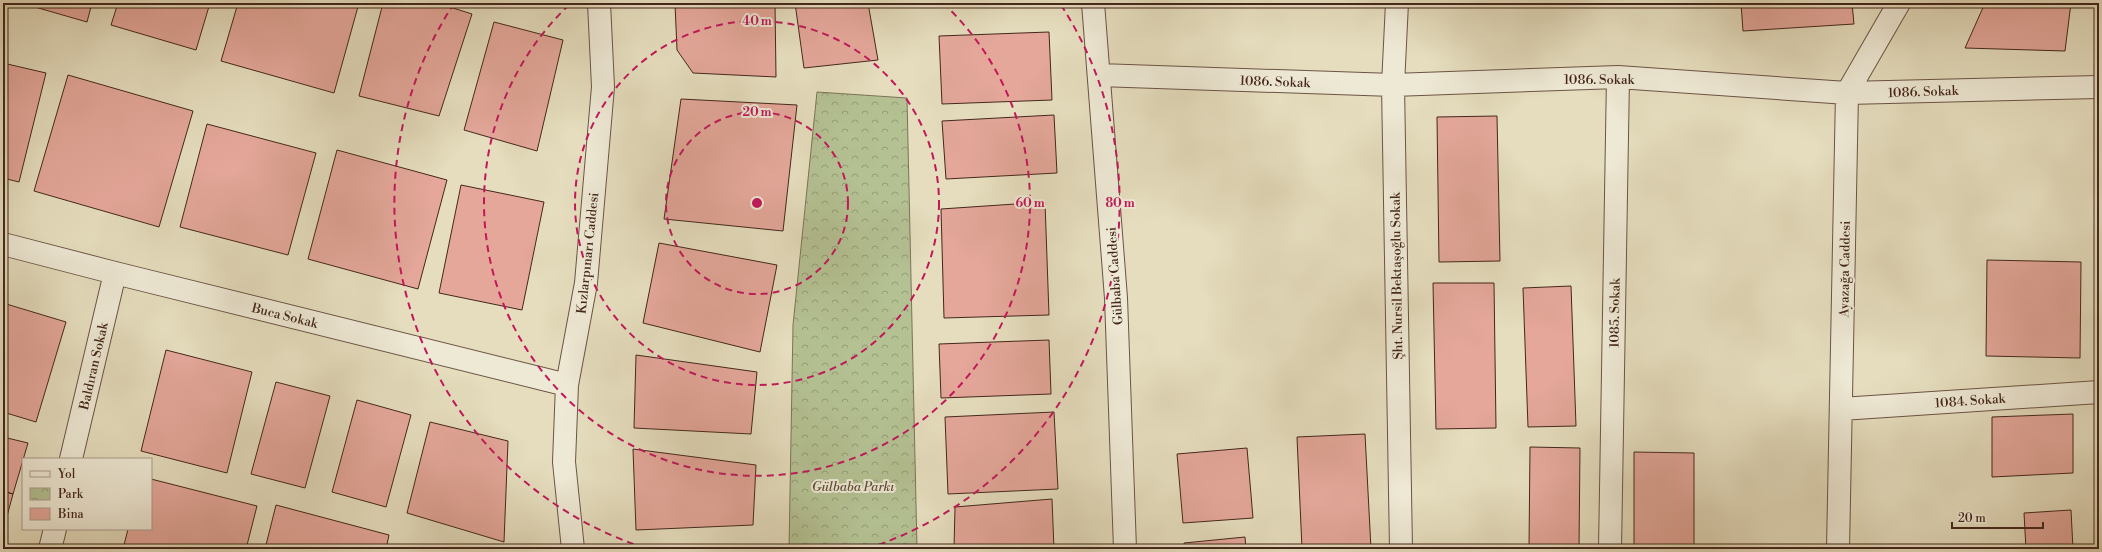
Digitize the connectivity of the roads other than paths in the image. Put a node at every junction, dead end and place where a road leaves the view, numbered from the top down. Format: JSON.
{"nodes":[{"id":1,"x":599,"y":3,"type":"edge"},
{"id":2,"x":1093,"y":3,"type":"edge"},
{"id":3,"x":1397,"y":3,"type":"edge"},
{"id":4,"x":1899,"y":3,"type":"edge"},
{"id":5,"x":1099,"y":75,"type":"junction"},
{"id":6,"x":1618,"y":77,"type":"junction"},
{"id":7,"x":1393,"y":86,"type":"junction"},
{"id":8,"x":2099,"y":87,"type":"edge"},
{"id":9,"x":1847,"y":93,"type":"junction"},
{"id":10,"x":3,"y":244,"type":"edge"},
{"id":11,"x":115,"y":273,"type":"junction"},
{"id":12,"x":567,"y":385,"type":"junction"},
{"id":13,"x":2099,"y":392,"type":"edge"},
{"id":14,"x":1841,"y":409,"type":"junction"},
{"id":15,"x":71,"y":458,"type":"edge"},
{"id":16,"x":55,"y":530,"type":"edge"},
{"id":17,"x":50,"y":549,"type":"edge"},
{"id":18,"x":573,"y":549,"type":"edge"},
{"id":19,"x":1125,"y":549,"type":"edge"},
{"id":20,"x":1401,"y":549,"type":"edge"},
{"id":21,"x":1610,"y":549,"type":"edge"},
{"id":22,"x":1838,"y":549,"type":"edge"}],
"edges":[{"from":1,"to":12,"type":"street","name":"Kızlarpınarı Caddesi"},
{"from":2,"to":5,"type":"street","name":"Gülbaba Caddesi"},
{"from":3,"to":7,"type":"street","name":"Şht. Nursil Bektaşoğlu Sokak"},
{"from":4,"to":9,"type":"street","name":"Ayazağa Caddesi"},
{"from":5,"to":7,"type":"street","name":"1086. Sokak"},
{"from":5,"to":19,"type":"street","name":"Gülbaba Caddesi"},
{"from":6,"to":7,"type":"street","name":"1086. Sokak"},
{"from":6,"to":9,"type":"street","name":"1086. Sokak"},
{"from":6,"to":21,"type":"street","name":"1085. Sokak"},
{"from":7,"to":20,"type":"street","name":"Şht. Nursil Bektaşoğlu Sokak"},
{"from":8,"to":9,"type":"street","name":"1086. Sokak"},
{"from":9,"to":14,"type":"street","name":"Ayazağa Caddesi"},
{"from":10,"to":11,"type":"street","name":"Buca Sokak"},
{"from":11,"to":12,"type":"street","name":"Buca Sokak"},
{"from":11,"to":15,"type":"street","name":"Baldıran Sokak"},
{"from":12,"to":18,"type":"street","name":"Kızlarpınarı Caddesi"},
{"from":13,"to":14,"type":"street","name":"1084. Sokak"},
{"from":14,"to":22,"type":"street","name":"Ayazağa Caddesi"},
{"from":16,"to":17,"type":"street"}]}
